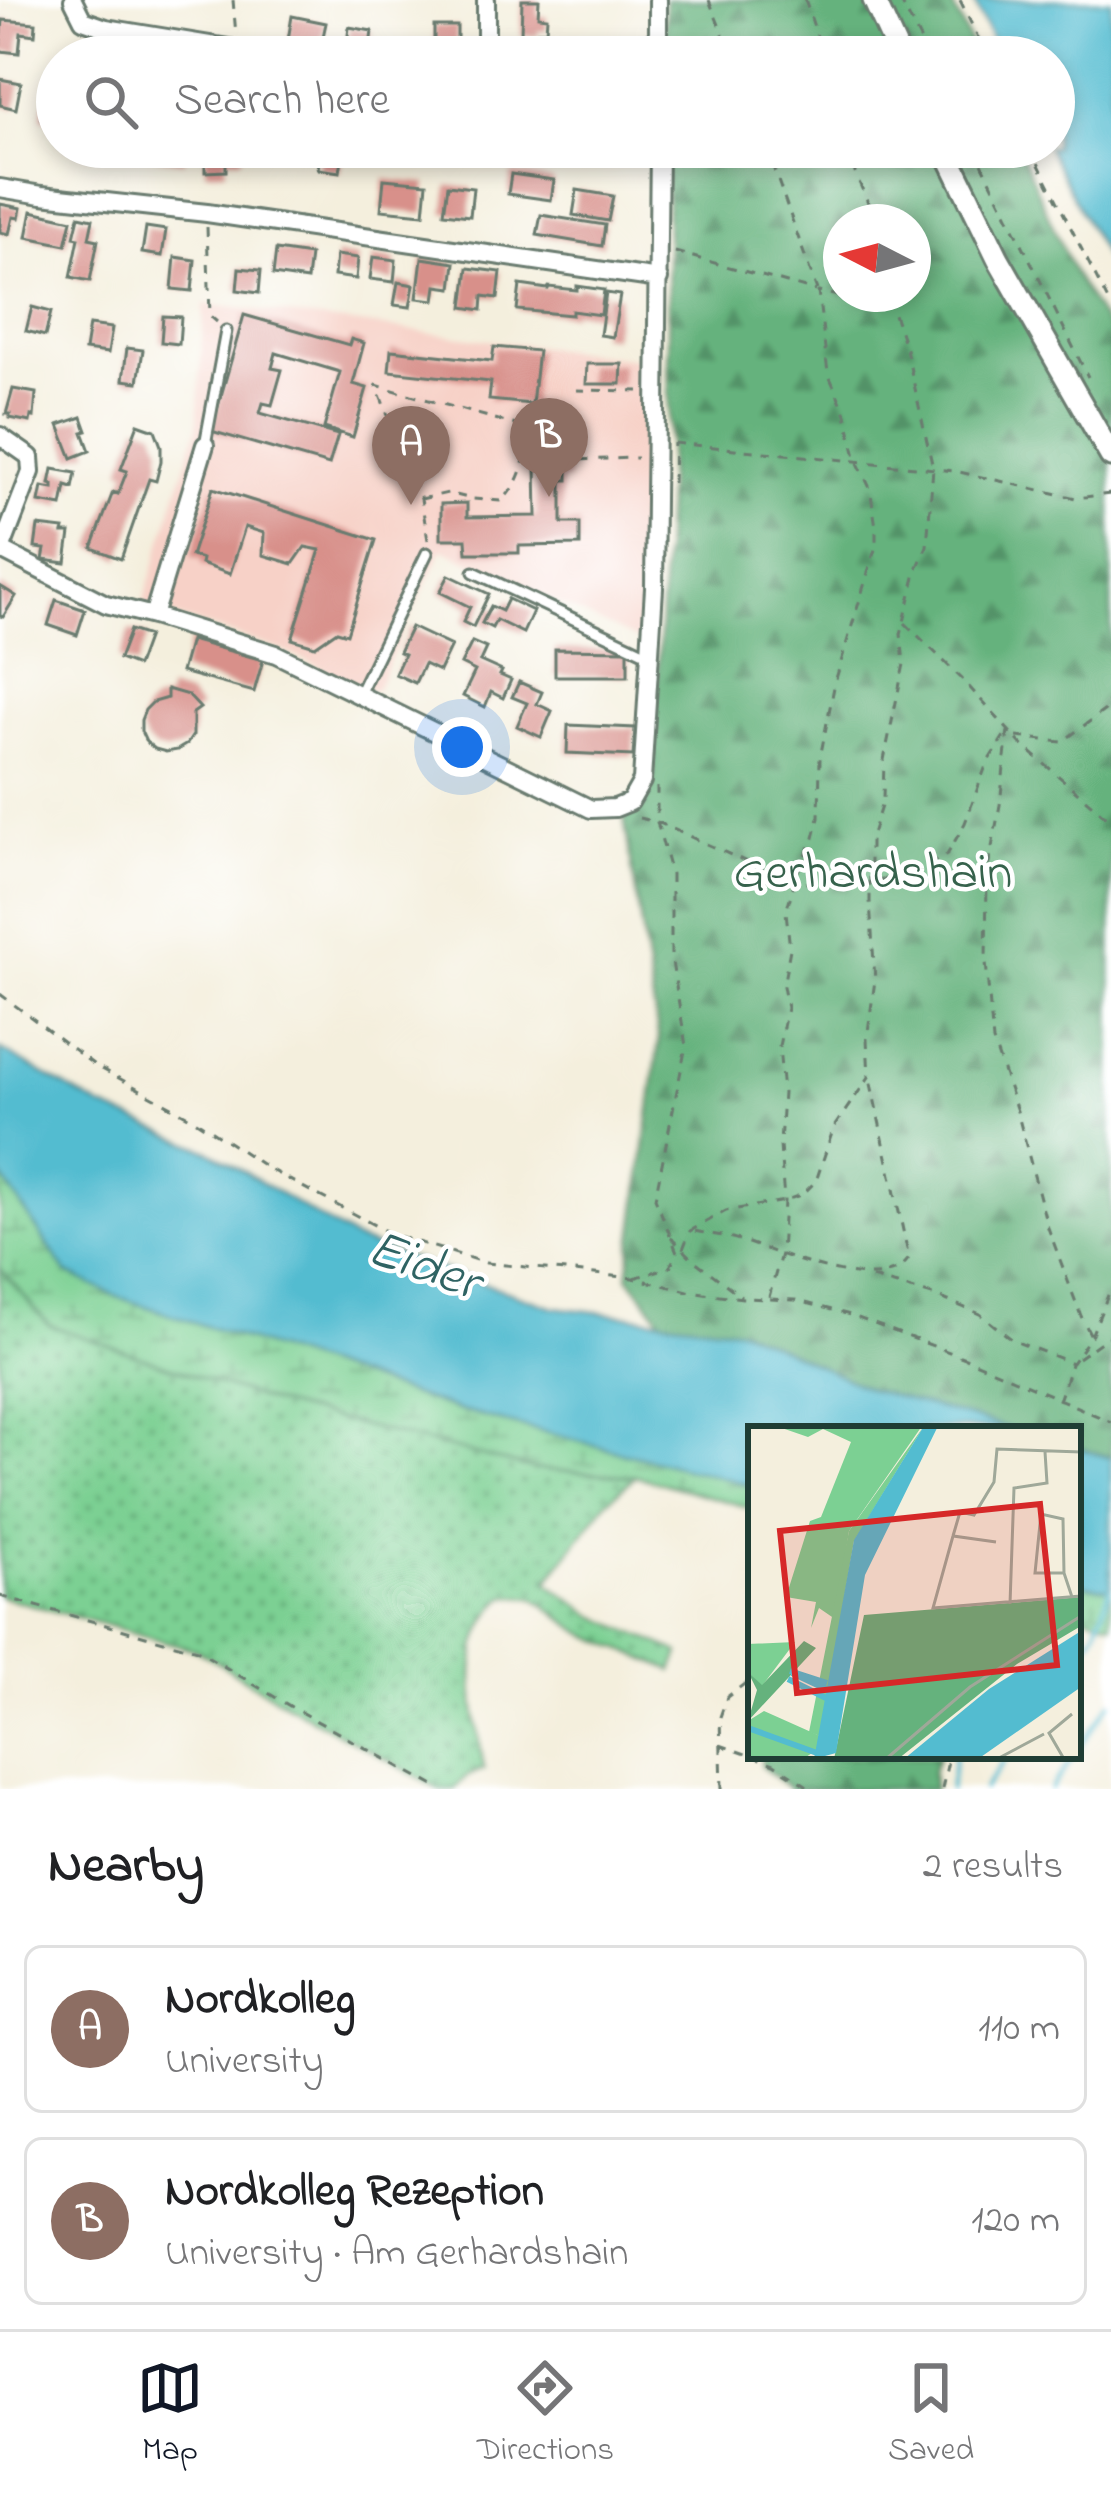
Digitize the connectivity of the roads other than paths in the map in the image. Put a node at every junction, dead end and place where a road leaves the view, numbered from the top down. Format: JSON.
{"nodes":[{"id":1,"x":73,"y":0,"type":"edge"},
{"id":2,"x":486,"y":0,"type":"edge"},
{"id":3,"x":658,"y":0,"type":"edge"},
{"id":4,"x":874,"y":0,"type":"edge"},
{"id":5,"x":156,"y":36,"type":"edge"},
{"id":6,"x":486,"y":36,"type":"edge"},
{"id":7,"x":658,"y":36,"type":"edge"},
{"id":8,"x":890,"y":36,"type":"edge"},
{"id":9,"x":658,"y":168,"type":"edge"},
{"id":10,"x":954,"y":168,"type":"edge"},
{"id":11,"x":0,"y":188,"type":"edge"},
{"id":12,"x":659,"y":279,"type":"junction"},
{"id":13,"x":226,"y":331,"type":"road end"},
{"id":14,"x":0,"y":436,"type":"edge"},
{"id":15,"x":205,"y":445,"type":"joint"},
{"id":16,"x":1111,"y":456,"type":"edge"},
{"id":17,"x":0,"y":551,"type":"edge"},
{"id":18,"x":427,"y":553,"type":"road end"},
{"id":19,"x":474,"y":572,"type":"dead end"},
{"id":20,"x":153,"y":616,"type":"junction"},
{"id":21,"x":652,"y":656,"type":"junction"},
{"id":22,"x":359,"y":694,"type":"junction"}],
"edges":[{"from":1,"to":5,"type":"street"},
{"from":2,"to":6,"type":"street"},
{"from":3,"to":7,"type":"street"},
{"from":4,"to":8,"type":"street"},
{"from":9,"to":12,"type":"street"},
{"from":10,"to":16,"type":"street"},
{"from":11,"to":12,"type":"street"},
{"from":12,"to":21,"type":"street"},
{"from":13,"to":15,"type":"lane"},
{"from":14,"to":17,"type":"street"},
{"from":15,"to":20,"type":"street"},
{"from":17,"to":20,"type":"street"},
{"from":18,"to":22,"type":"lane"},
{"from":19,"to":21,"type":"lane"},
{"from":20,"to":22,"type":"street"},
{"from":21,"to":22,"type":"street"}]}
